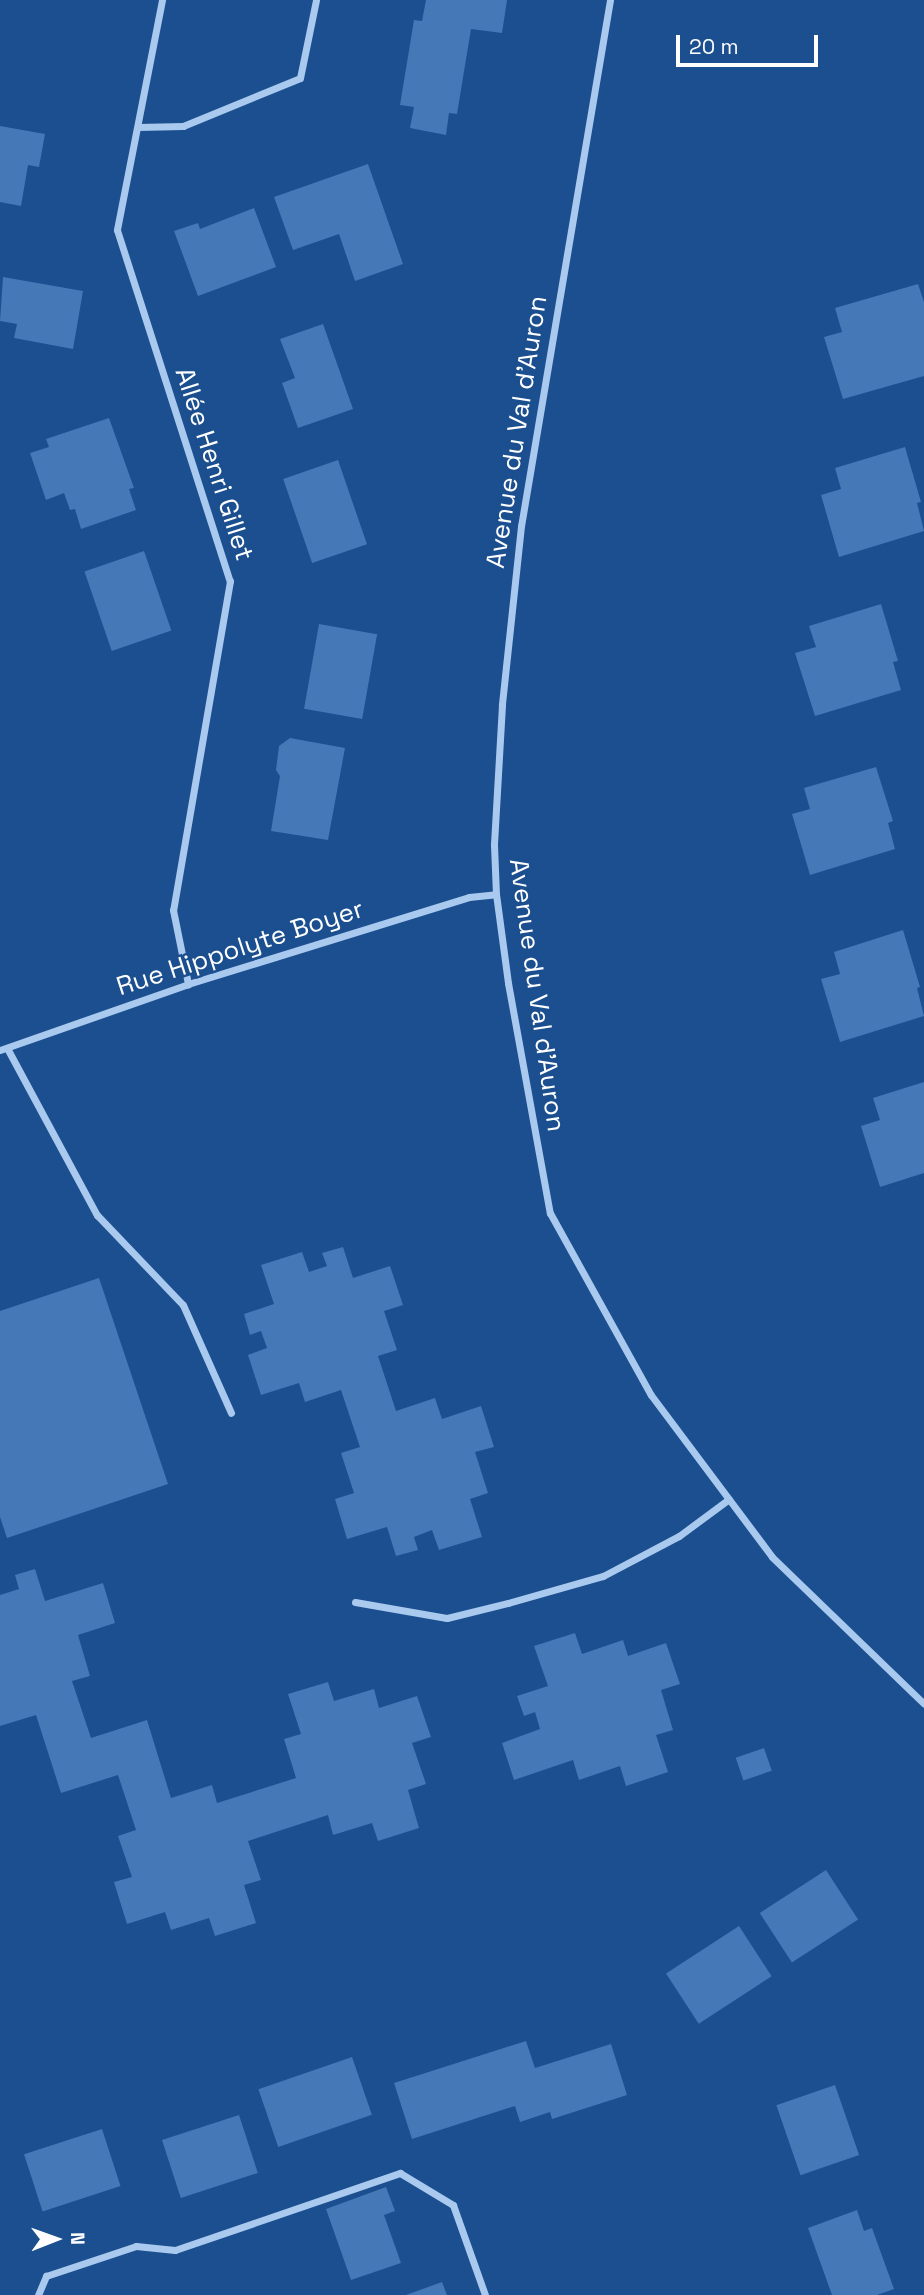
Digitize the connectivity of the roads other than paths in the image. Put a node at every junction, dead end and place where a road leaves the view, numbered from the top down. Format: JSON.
{"nodes":[{"id":1,"x":163,"y":0,"type":"edge"},
{"id":2,"x":316,"y":0,"type":"edge"},
{"id":3,"x":610,"y":0,"type":"edge"},
{"id":4,"x":138,"y":127,"type":"junction"},
{"id":5,"x":496,"y":894,"type":"junction"},
{"id":6,"x":188,"y":984,"type":"junction"},
{"id":7,"x":3,"y":1049,"type":"edge"},
{"id":8,"x":231,"y":1413,"type":"dead end"},
{"id":9,"x":729,"y":1499,"type":"junction"},
{"id":10,"x":355,"y":1602,"type":"dead end"},
{"id":11,"x":924,"y":1704,"type":"edge"},
{"id":12,"x":38,"y":2295,"type":"edge"},
{"id":13,"x":485,"y":2295,"type":"edge"}],
"edges":[{"from":1,"to":4,"type":"street","name":"Allée Henri Gillet"},
{"from":2,"to":4,"type":"street"},
{"from":3,"to":5,"type":"street","name":"Avenue du Val d'Auron"},
{"from":4,"to":6,"type":"street","name":"Allée Henri Gillet"},
{"from":5,"to":6,"type":"street","name":"Rue Hippolyte Boyer"},
{"from":5,"to":9,"type":"street","name":"Avenue du Val d'Auron"},
{"from":6,"to":7,"type":"street","name":"Rue Hippolyte Boyer"},
{"from":7,"to":8,"type":"street"},
{"from":9,"to":10,"type":"street"},
{"from":9,"to":11,"type":"street","name":"Avenue du Val d'Auron"},
{"from":12,"to":13,"type":"street"}]}
